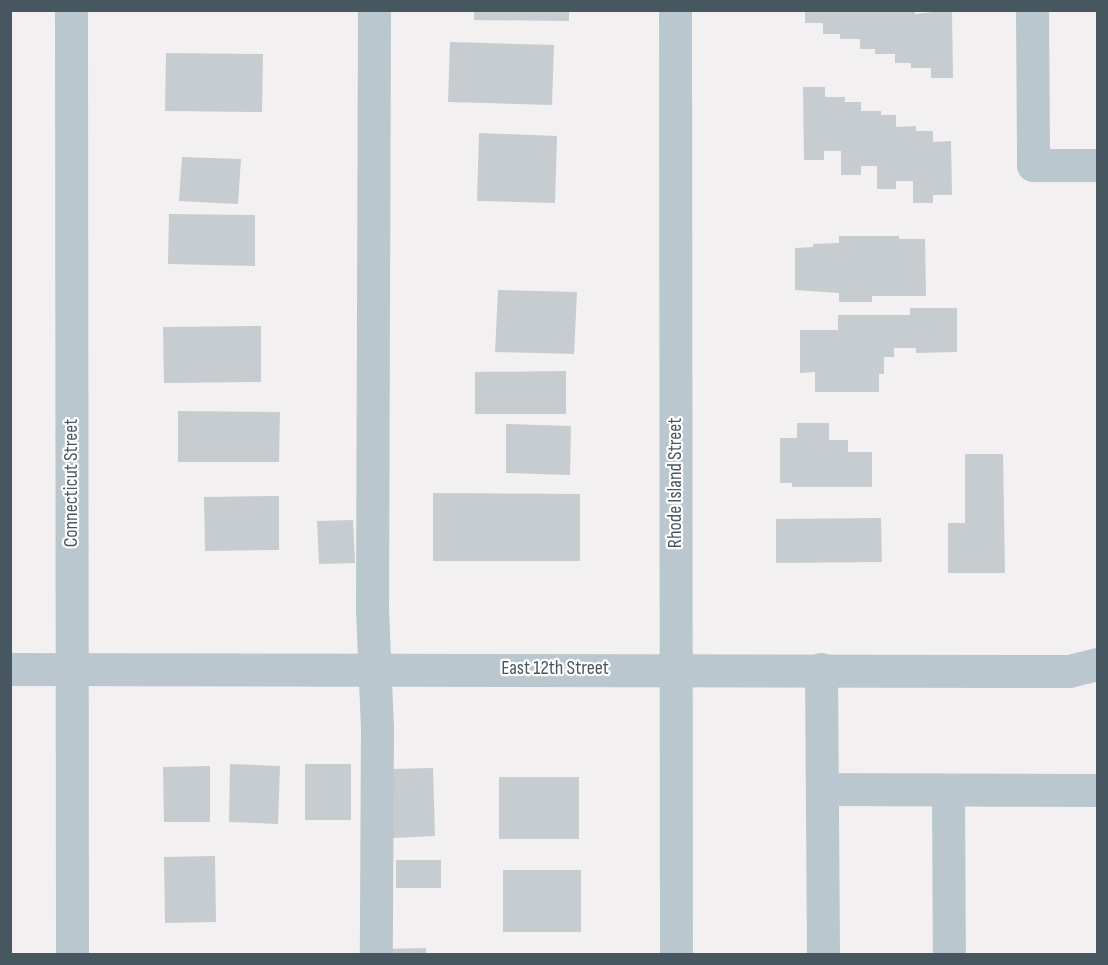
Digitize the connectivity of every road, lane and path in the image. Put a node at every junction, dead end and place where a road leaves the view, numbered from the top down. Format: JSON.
{"nodes":[{"id":1,"x":71,"y":10,"type":"edge"},
{"id":2,"x":374,"y":10,"type":"edge"},
{"id":3,"x":675,"y":10,"type":"edge"},
{"id":4,"x":1032,"y":10,"type":"edge"},
{"id":5,"x":1098,"y":165,"type":"edge"},
{"id":6,"x":1098,"y":664,"type":"edge"},
{"id":7,"x":72,"y":668,"type":"junction"},
{"id":8,"x":375,"y":668,"type":"junction"},
{"id":9,"x":675,"y":668,"type":"junction"},
{"id":10,"x":10,"y":669,"type":"edge"},
{"id":11,"x":821,"y":669,"type":"junction"},
{"id":12,"x":822,"y":789,"type":"junction"},
{"id":13,"x":948,"y":790,"type":"junction"},
{"id":14,"x":1098,"y":790,"type":"edge"},
{"id":15,"x":72,"y":954,"type":"edge"},
{"id":16,"x":376,"y":954,"type":"edge"},
{"id":17,"x":676,"y":954,"type":"edge"},
{"id":18,"x":823,"y":954,"type":"edge"},
{"id":19,"x":949,"y":954,"type":"edge"}],
"edges":[{"from":1,"to":7,"type":"street","name":"Connecticut Street"},
{"from":2,"to":8,"type":"street"},
{"from":3,"to":9,"type":"street","name":"Rhode Island Street"},
{"from":4,"to":5,"type":"street"},
{"from":6,"to":11,"type":"street","name":"East 12th Street"},
{"from":7,"to":8,"type":"street","name":"East 12th Street"},
{"from":7,"to":10,"type":"street","name":"East 12th Street"},
{"from":7,"to":15,"type":"street","name":"Connecticut Street"},
{"from":8,"to":9,"type":"street","name":"East 12th Street"},
{"from":8,"to":16,"type":"street"},
{"from":9,"to":11,"type":"street","name":"East 12th Street"},
{"from":9,"to":17,"type":"street","name":"Rhode Island Street"},
{"from":11,"to":12,"type":"street"},
{"from":12,"to":13,"type":"street"},
{"from":12,"to":18,"type":"street"},
{"from":13,"to":14,"type":"street"},
{"from":13,"to":19,"type":"street"}]}
